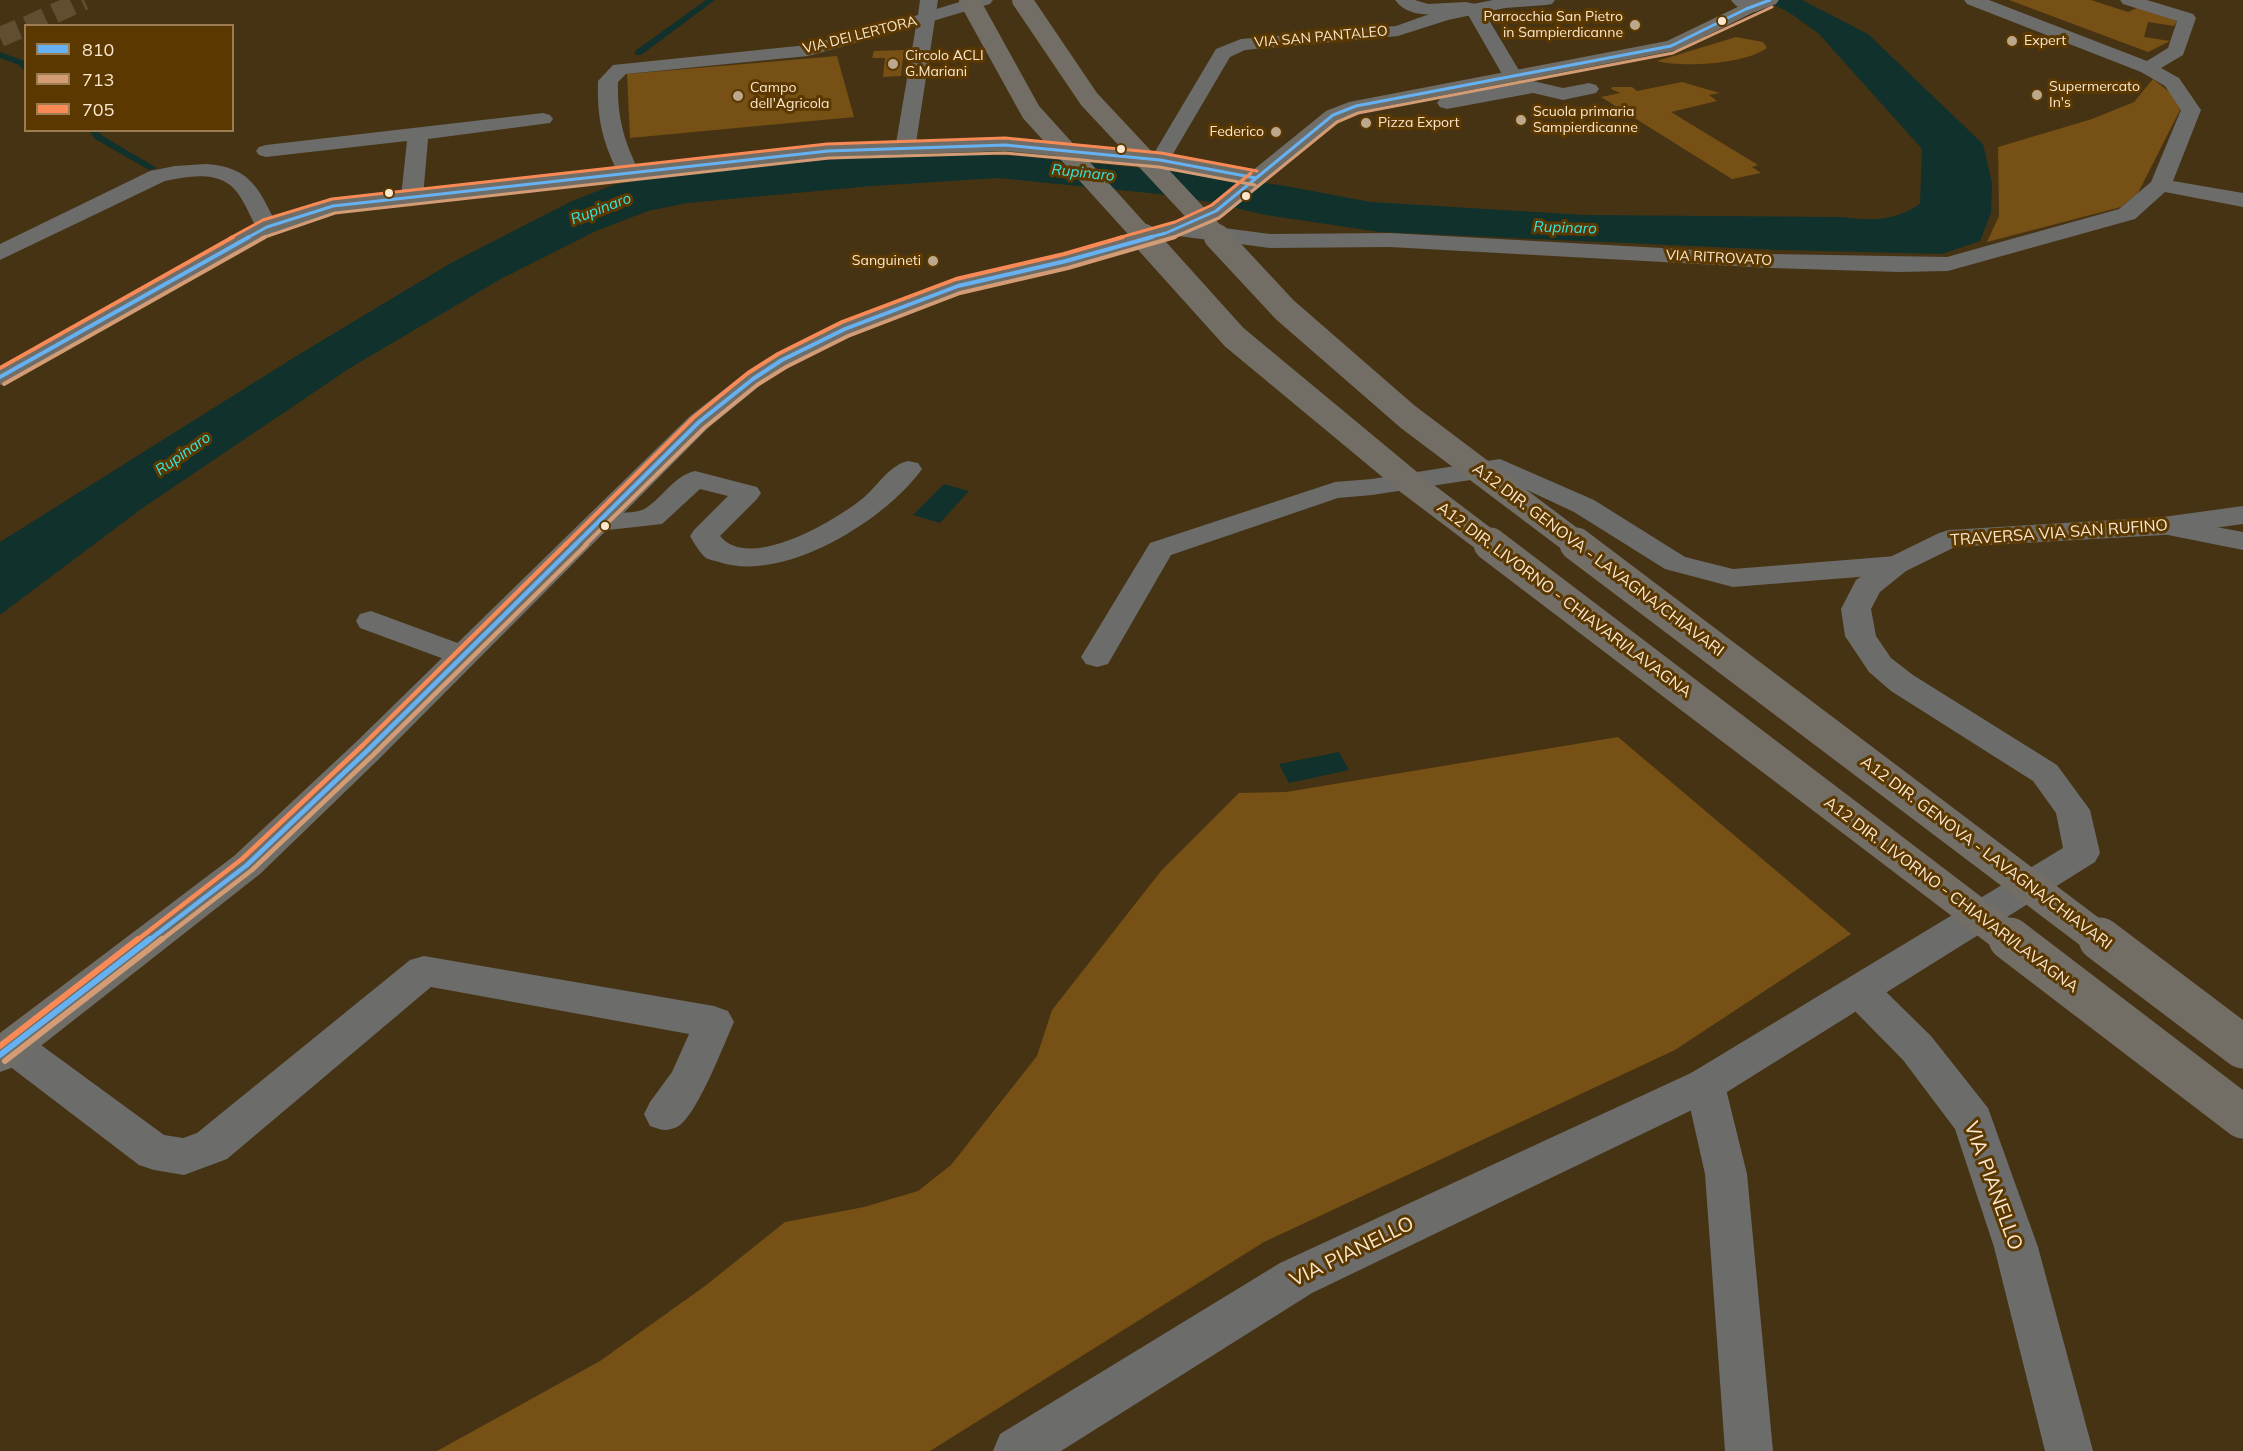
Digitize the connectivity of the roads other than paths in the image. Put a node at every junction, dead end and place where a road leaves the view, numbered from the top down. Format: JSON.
{"nodes":[{"id":1,"x":969,"y":0,"type":"edge"},
{"id":2,"x":984,"y":0,"type":"edge"},
{"id":3,"x":1022,"y":0,"type":"edge"},
{"id":4,"x":1404,"y":0,"type":"edge"},
{"id":5,"x":1546,"y":0,"type":"edge"},
{"id":6,"x":1973,"y":0,"type":"edge"},
{"id":7,"x":2129,"y":0,"type":"edge"},
{"id":8,"x":1542,"y":1,"type":"edge"},
{"id":9,"x":1756,"y":2,"type":"edge"},
{"id":10,"x":928,"y":9,"type":"edge"},
{"id":11,"x":1474,"y":9,"type":"junction"},
{"id":12,"x":2148,"y":68,"type":"junction"},
{"id":13,"x":1513,"y":77,"type":"junction"},
{"id":14,"x":1589,"y":89,"type":"dead end"},
{"id":15,"x":543,"y":119,"type":"dead end"},
{"id":16,"x":1462,"y":120,"type":"dead end"},
{"id":17,"x":418,"y":134,"type":"junction"},
{"id":18,"x":905,"y":149,"type":"junction"},
{"id":19,"x":266,"y":151,"type":"dead end"},
{"id":20,"x":1160,"y":160,"type":"junction"},
{"id":21,"x":629,"y":173,"type":"junction"},
{"id":22,"x":1256,"y":178,"type":"junction"},
{"id":23,"x":2161,"y":185,"type":"junction"},
{"id":24,"x":412,"y":197,"type":"junction"},
{"id":25,"x":2243,"y":201,"type":"edge"},
{"id":26,"x":267,"y":227,"type":"junction"},
{"id":27,"x":1178,"y":229,"type":"junction"},
{"id":28,"x":0,"y":253,"type":"edge"},
{"id":29,"x":0,"y":377,"type":"edge"},
{"id":30,"x":908,"y":469,"type":"dead end"},
{"id":31,"x":2243,"y":515,"type":"edge"},
{"id":32,"x":600,"y":522,"type":"junction"},
{"id":33,"x":2163,"y":526,"type":"junction"},
{"id":34,"x":2243,"y":541,"type":"edge"},
{"id":35,"x":1896,"y":565,"type":"junction"},
{"id":36,"x":371,"y":621,"type":"dead end"},
{"id":37,"x":463,"y":656,"type":"junction"},
{"id":38,"x":1097,"y":657,"type":"dead end"},
{"id":39,"x":1860,"y":991,"type":"junction"},
{"id":40,"x":2243,"y":1047,"type":"edge"},
{"id":41,"x":6,"y":1051,"type":"edge"},
{"id":42,"x":1705,"y":1085,"type":"junction"},
{"id":43,"x":665,"y":1114,"type":"dead end"},
{"id":44,"x":2243,"y":1117,"type":"edge"},
{"id":45,"x":1017,"y":1451,"type":"edge"},
{"id":46,"x":1749,"y":1451,"type":"edge"},
{"id":47,"x":2069,"y":1451,"type":"edge"}],
"edges":[{"from":1,"to":44,"type":"highway","name":"A12 DIR. LIVORNO - CHIAVARI/LAVAGNA","bridge":true},
{"from":2,"to":10,"type":"street","name":"VIA DEI LERTORA"},
{"from":3,"to":40,"type":"highway","name":"A12 DIR. GENOVA - LAVAGNA/CHIAVARI","bridge":true},
{"from":4,"to":11,"type":"street"},
{"from":5,"to":8,"type":"street","name":"VIA SAN PANTALEO"},
{"from":6,"to":12,"type":"street"},
{"from":7,"to":12,"type":"street"},
{"from":8,"to":11,"type":"street","name":"VIA SAN PANTALEO"},
{"from":9,"to":13,"type":"main road"},
{"from":10,"to":18,"type":"street"},
{"from":10,"to":21,"type":"street","name":"VIA DEI LERTORA"},
{"from":11,"to":13,"type":"street"},
{"from":11,"to":20,"type":"street","name":"VIA SAN PANTALEO"},
{"from":12,"to":23,"type":"street"},
{"from":13,"to":22,"type":"main road"},
{"from":14,"to":16,"type":"street"},
{"from":15,"to":17,"type":"street"},
{"from":17,"to":19,"type":"street"},
{"from":17,"to":24,"type":"street"},
{"from":18,"to":20,"type":"main road"},
{"from":18,"to":21,"type":"main road"},
{"from":20,"to":22,"type":"main road"},
{"from":21,"to":24,"type":"main road"},
{"from":22,"to":27,"type":"main road"},
{"from":23,"to":25,"type":"street"},
{"from":23,"to":27,"type":"street","name":"VIA RITROVATO"},
{"from":24,"to":26,"type":"main road"},
{"from":26,"to":28,"type":"street"},
{"from":26,"to":29,"type":"main road"},
{"from":27,"to":32,"type":"main road"},
{"from":30,"to":32,"type":"street"},
{"from":31,"to":33,"type":"street","name":"TRAVERSA VIA SAN RUFINO"},
{"from":32,"to":37,"type":"main road"},
{"from":33,"to":34,"type":"street"},
{"from":33,"to":35,"type":"street","name":"TRAVERSA VIA SAN RUFINO"},
{"from":35,"to":38,"type":"street"},
{"from":35,"to":39,"type":"street","name":"TRAVERSA VIA SAN RUFINO"},
{"from":36,"to":37,"type":"street"},
{"from":37,"to":41,"type":"main road"},
{"from":39,"to":42,"type":"street","name":"VIA PIANELLO"},
{"from":39,"to":47,"type":"street","name":"VIA PIANELLO"},
{"from":41,"to":43,"type":"street"},
{"from":42,"to":45,"type":"street","name":"VIA PIANELLO"},
{"from":42,"to":46,"type":"street"}]}
